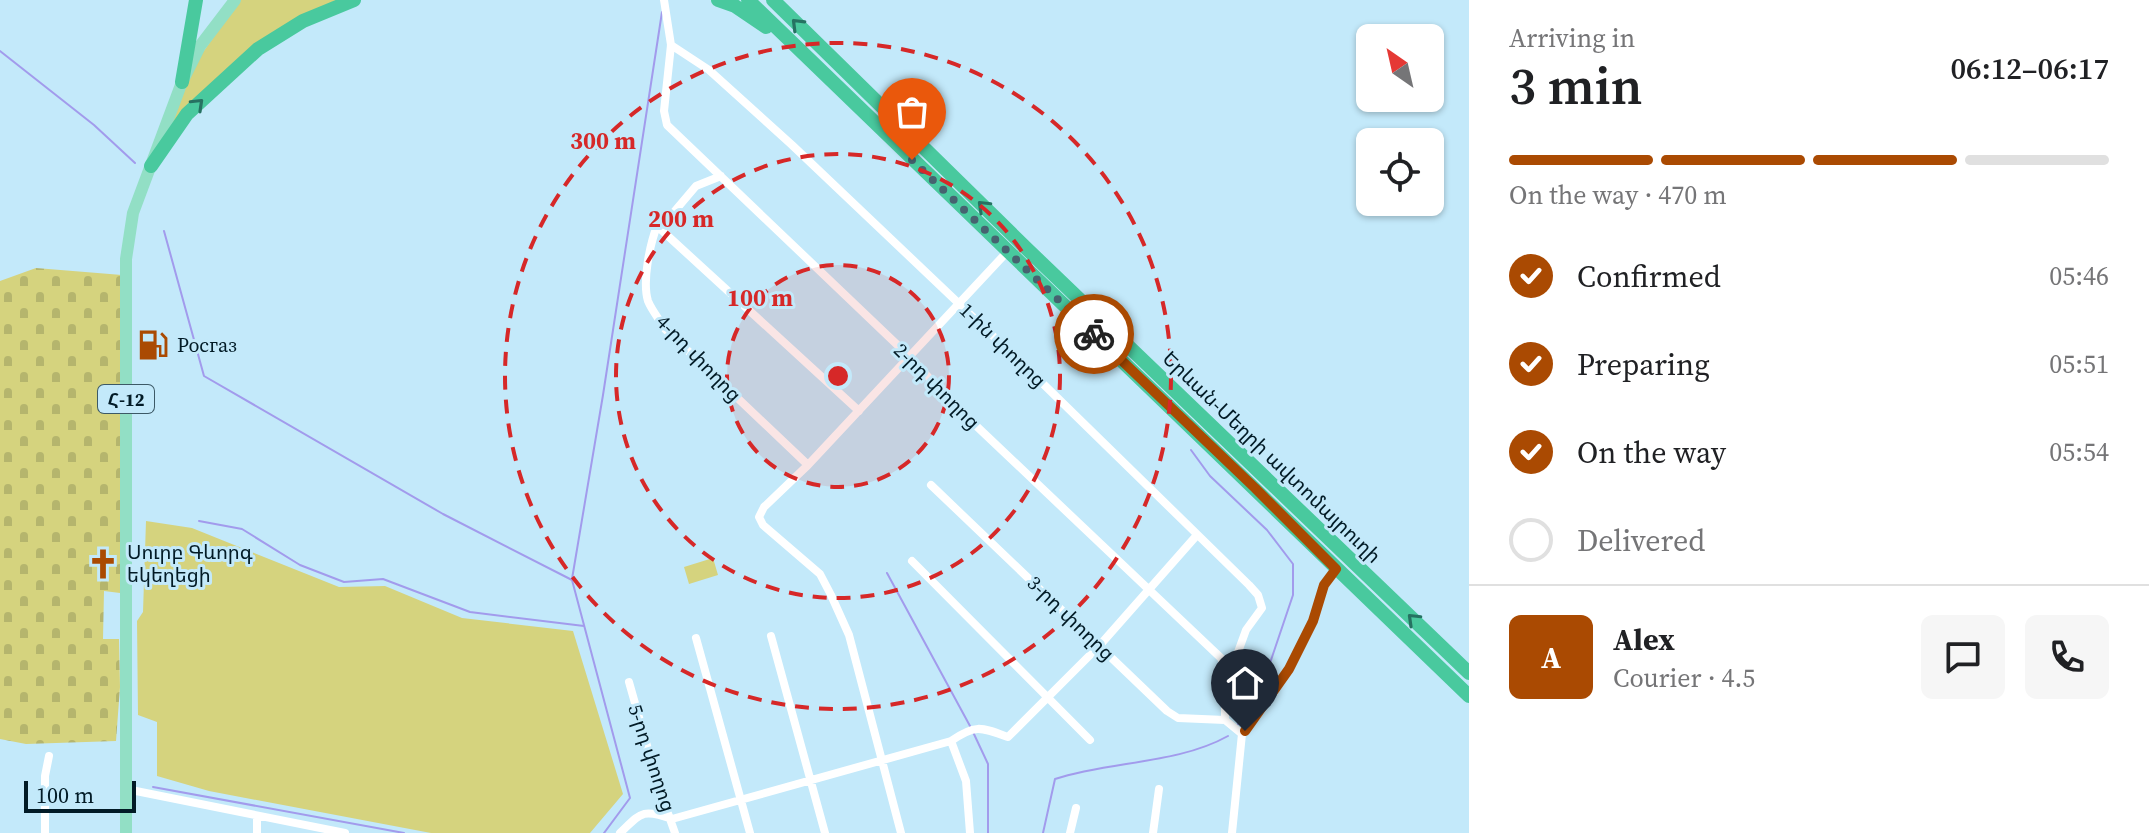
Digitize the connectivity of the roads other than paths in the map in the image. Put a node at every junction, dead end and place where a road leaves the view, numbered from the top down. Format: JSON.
{"nodes":[{"id":1,"x":196,"y":0,"type":"edge"},
{"id":2,"x":235,"y":0,"type":"edge"},
{"id":3,"x":354,"y":0,"type":"edge"},
{"id":4,"x":664,"y":0,"type":"edge"},
{"id":5,"x":718,"y":0,"type":"edge"},
{"id":6,"x":748,"y":0,"type":"edge"},
{"id":7,"x":773,"y":0,"type":"edge"},
{"id":8,"x":784,"y":36,"type":"junction"},
{"id":9,"x":671,"y":45,"type":"junction"},
{"id":10,"x":182,"y":82,"type":"junction"},
{"id":11,"x":151,"y":166,"type":"junction"},
{"id":12,"x":721,"y":176,"type":"junction"},
{"id":13,"x":657,"y":226,"type":"junction"},
{"id":14,"x":1007,"y":252,"type":"junction"},
{"id":15,"x":958,"y":303,"type":"junction"},
{"id":16,"x":910,"y":357,"type":"junction"},
{"id":17,"x":859,"y":411,"type":"junction"},
{"id":18,"x":808,"y":465,"type":"junction"},
{"id":19,"x":931,"y":485,"type":"dead end"},
{"id":20,"x":1197,"y":535,"type":"junction"},
{"id":21,"x":912,"y":561,"type":"dead end"},
{"id":22,"x":1336,"y":569,"type":"junction"},
{"id":23,"x":1150,"y":590,"type":"junction"},
{"id":24,"x":771,"y":636,"type":"dead end"},
{"id":25,"x":696,"y":638,"type":"dead end"},
{"id":26,"x":1100,"y":645,"type":"junction"},
{"id":27,"x":1469,"y":673,"type":"edge"},
{"id":28,"x":1225,"y":675,"type":"junction"},
{"id":29,"x":629,"y":682,"type":"dead end"},
{"id":30,"x":1048,"y":696,"type":"junction"},
{"id":31,"x":1469,"y":696,"type":"edge"},
{"id":32,"x":1225,"y":720,"type":"junction"},
{"id":33,"x":1242,"y":734,"type":"junction"},
{"id":34,"x":1090,"y":740,"type":"dead end"},
{"id":35,"x":951,"y":741,"type":"junction"},
{"id":36,"x":49,"y":756,"type":"dead end"},
{"id":37,"x":882,"y":761,"type":"junction"},
{"id":38,"x":811,"y":780,"type":"junction"},
{"id":39,"x":126,"y":789,"type":"junction"},
{"id":40,"x":1159,"y":789,"type":"dead end"},
{"id":41,"x":741,"y":799,"type":"junction"},
{"id":42,"x":1076,"y":808,"type":"dead end"},
{"id":43,"x":257,"y":817,"type":"junction"},
{"id":44,"x":672,"y":819,"type":"junction"},
{"id":45,"x":45,"y":833,"type":"edge"},
{"id":46,"x":126,"y":833,"type":"edge"},
{"id":47,"x":257,"y":833,"type":"edge"},
{"id":48,"x":345,"y":833,"type":"edge"},
{"id":49,"x":620,"y":833,"type":"edge"},
{"id":50,"x":675,"y":833,"type":"edge"},
{"id":51,"x":750,"y":833,"type":"edge"},
{"id":52,"x":825,"y":833,"type":"edge"},
{"id":53,"x":901,"y":833,"type":"edge"},
{"id":54,"x":970,"y":833,"type":"edge"},
{"id":55,"x":1070,"y":833,"type":"edge"},
{"id":56,"x":1153,"y":833,"type":"edge"},
{"id":57,"x":1232,"y":833,"type":"edge"}],
"edges":[{"from":1,"to":10,"type":"highway"},
{"from":2,"to":10,"type":"main road","number":"Հ-12"},
{"from":11,"to":3,"type":"highway","one_way":true},
{"from":4,"to":9,"type":"street","name":"2-րդ փողոց"},
{"from":5,"to":8,"type":"highway"},
{"from":6,"to":8,"type":"highway","name":"Երևան-Մեղրի ավտոմայրուղի"},
{"from":27,"to":7,"type":"highway","name":"Երևան-Մեղրի ավտոմայրուղի","one_way":true},
{"from":8,"to":14,"type":"highway","name":"Երևան-Մեղրի ավտոմայրուղի"},
{"from":9,"to":12,"type":"street","name":"2-րդ փողոց"},
{"from":9,"to":15,"type":"street","name":"1-ին փողոց"},
{"from":10,"to":11,"type":"main road","number":"Հ-12"},
{"from":11,"to":39,"type":"main road","number":"Հ-12"},
{"from":12,"to":13,"type":"street"},
{"from":12,"to":16,"type":"street","name":"2-րդ փողոց"},
{"from":13,"to":17,"type":"street"},
{"from":13,"to":18,"type":"street","name":"4-րդ փողոց"},
{"from":14,"to":15,"type":"street"},
{"from":14,"to":22,"type":"highway","name":"Երևան-Մեղրի ավտոմայրուղի"},
{"from":15,"to":16,"type":"street"},
{"from":15,"to":20,"type":"street","name":"1-ին փողոց"},
{"from":16,"to":17,"type":"street"},
{"from":16,"to":23,"type":"street","name":"2-րդ փողոց"},
{"from":17,"to":18,"type":"street"},
{"from":18,"to":37,"type":"street"},
{"from":19,"to":26,"type":"street","name":"3-րդ փողոց"},
{"from":20,"to":23,"type":"street"},
{"from":20,"to":28,"type":"street","name":"1-ին փողոց"},
{"from":21,"to":30,"type":"street"},
{"from":22,"to":31,"type":"highway","name":"Երևան-Մեղրի ավտոմայրուղի"},
{"from":22,"to":33,"type":"street"},
{"from":23,"to":26,"type":"street"},
{"from":23,"to":28,"type":"street","name":"2-րդ փողոց"},
{"from":24,"to":38,"type":"street"},
{"from":25,"to":41,"type":"street"},
{"from":26,"to":30,"type":"street"},
{"from":26,"to":32,"type":"street","name":"3-րդ փողոց"},
{"from":28,"to":32,"type":"street"},
{"from":29,"to":44,"type":"street","name":"5-րդ փողոց"},
{"from":30,"to":34,"type":"street"},
{"from":30,"to":35,"type":"street"},
{"from":32,"to":33,"type":"street"},
{"from":33,"to":57,"type":"street"},
{"from":35,"to":37,"type":"street"},
{"from":35,"to":54,"type":"street"},
{"from":36,"to":45,"type":"street"},
{"from":37,"to":38,"type":"street"},
{"from":37,"to":53,"type":"street"},
{"from":38,"to":41,"type":"street"},
{"from":38,"to":52,"type":"street"},
{"from":39,"to":43,"type":"street"},
{"from":39,"to":46,"type":"main road","number":"Հ-12"},
{"from":40,"to":56,"type":"street"},
{"from":41,"to":44,"type":"street"},
{"from":41,"to":51,"type":"street"},
{"from":42,"to":55,"type":"street"},
{"from":43,"to":47,"type":"street"},
{"from":43,"to":48,"type":"street"},
{"from":44,"to":49,"type":"street"},
{"from":44,"to":50,"type":"street","name":"5-րդ փողոց"}]}
